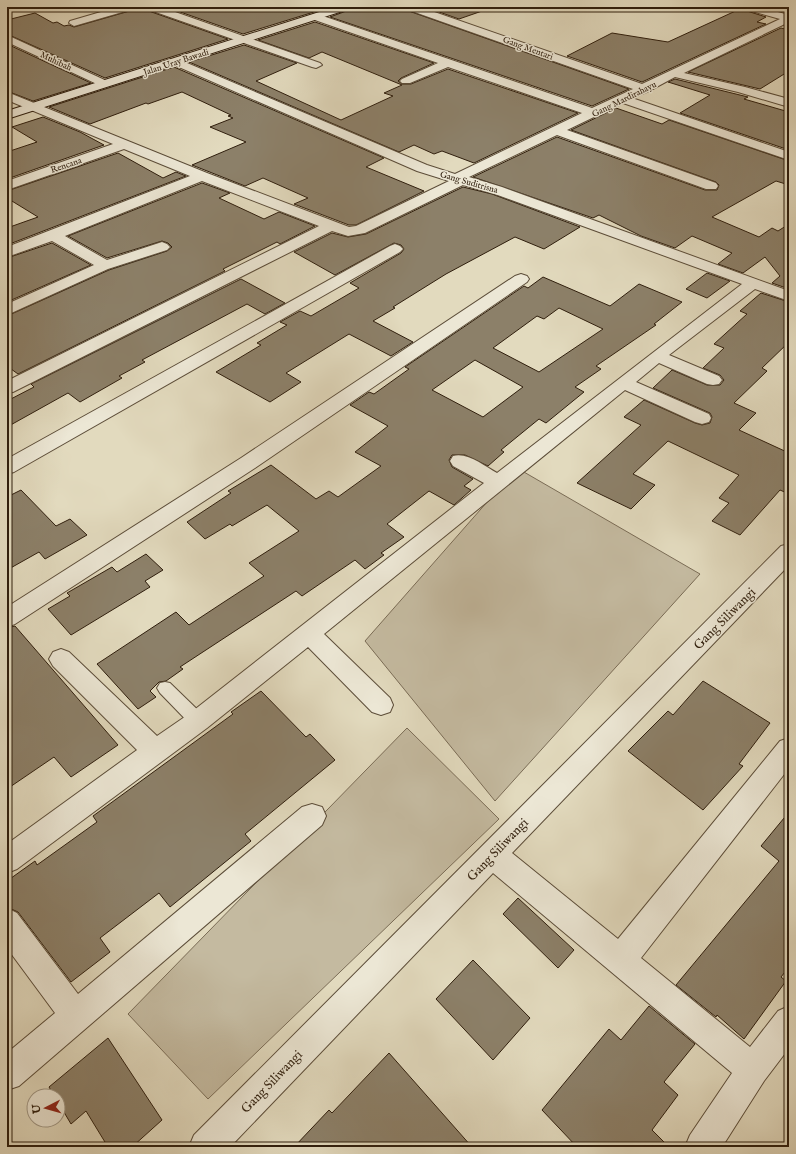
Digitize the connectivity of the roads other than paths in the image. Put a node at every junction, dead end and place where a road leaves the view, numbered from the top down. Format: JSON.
{"nodes":[{"id":1,"x":129,"y":7,"type":"edge"},
{"id":2,"x":151,"y":7,"type":"edge"},
{"id":3,"x":345,"y":7,"type":"edge"},
{"id":4,"x":410,"y":7,"type":"edge"},
{"id":5,"x":748,"y":7,"type":"edge"},
{"id":6,"x":316,"y":16,"type":"junction"},
{"id":7,"x":789,"y":18,"type":"edge"},
{"id":8,"x":74,"y":23,"type":"dead end"},
{"id":9,"x":7,"y":38,"type":"edge"},
{"id":10,"x":245,"y":39,"type":"junction"},
{"id":11,"x":176,"y":62,"type":"junction"},
{"id":12,"x":448,"y":63,"type":"junction"},
{"id":13,"x":316,"y":65,"type":"dead end"},
{"id":14,"x":675,"y":74,"type":"junction"},
{"id":15,"x":406,"y":81,"type":"dead end"},
{"id":16,"x":105,"y":84,"type":"junction"},
{"id":17,"x":645,"y":89,"type":"junction"},
{"id":18,"x":7,"y":96,"type":"edge"},
{"id":19,"x":624,"y":99,"type":"junction"},
{"id":20,"x":789,"y":103,"type":"edge"},
{"id":21,"x":32,"y":107,"type":"junction"},
{"id":22,"x":593,"y":113,"type":"junction"},
{"id":23,"x":7,"y":114,"type":"edge"},
{"id":24,"x":558,"y":131,"type":"junction"},
{"id":25,"x":125,"y":144,"type":"junction"},
{"id":26,"x":789,"y":156,"type":"edge"},
{"id":27,"x":202,"y":176,"type":"junction"},
{"id":28,"x":461,"y":179,"type":"junction"},
{"id":29,"x":7,"y":186,"type":"edge"},
{"id":30,"x":711,"y":186,"type":"dead end"},
{"id":31,"x":330,"y":226,"type":"junction"},
{"id":32,"x":53,"y":234,"type":"junction"},
{"id":33,"x":162,"y":247,"type":"dead end"},
{"id":34,"x":395,"y":249,"type":"dead end"},
{"id":35,"x":7,"y":252,"type":"edge"},
{"id":36,"x":102,"y":266,"type":"junction"},
{"id":37,"x":521,"y":279,"type":"dead end"},
{"id":38,"x":752,"y":283,"type":"junction"},
{"id":39,"x":789,"y":296,"type":"edge"},
{"id":40,"x":7,"y":310,"type":"edge"},
{"id":41,"x":657,"y":356,"type":"junction"},
{"id":42,"x":713,"y":380,"type":"dead end"},
{"id":43,"x":624,"y":383,"type":"junction"},
{"id":44,"x":7,"y":388,"type":"edge"},
{"id":45,"x":702,"y":418,"type":"dead end"},
{"id":46,"x":460,"y":461,"type":"dead end"},
{"id":47,"x":7,"y":467,"type":"edge"},
{"id":48,"x":499,"y":482,"type":"junction"},
{"id":49,"x":789,"y":552,"type":"edge"},
{"id":50,"x":7,"y":618,"type":"edge"},
{"id":51,"x":309,"y":633,"type":"junction"},
{"id":52,"x":61,"y":659,"type":"dead end"},
{"id":53,"x":165,"y":688,"type":"dead end"},
{"id":54,"x":381,"y":705,"type":"dead end"},
{"id":55,"x":198,"y":722,"type":"junction"},
{"id":56,"x":789,"y":749,"type":"edge"},
{"id":57,"x":156,"y":752,"type":"junction"},
{"id":58,"x":312,"y":816,"type":"dead end"},
{"id":59,"x":492,"y":854,"type":"junction"},
{"id":60,"x":7,"y":860,"type":"edge"},
{"id":61,"x":7,"y":923,"type":"edge"},
{"id":62,"x":620,"y":960,"type":"junction"},
{"id":63,"x":75,"y":1015,"type":"junction"},
{"id":64,"x":789,"y":1022,"type":"edge"},
{"id":65,"x":753,"y":1070,"type":"junction"},
{"id":66,"x":7,"y":1074,"type":"edge"},
{"id":67,"x":206,"y":1147,"type":"edge"},
{"id":68,"x":702,"y":1147,"type":"edge"}],
"edges":[{"from":1,"to":8,"type":"street"},
{"from":2,"to":10,"type":"street"},
{"from":3,"to":6,"type":"street","name":"Jalan Uray Bawadi"},
{"from":4,"to":17,"type":"street","name":"Gang Mentari"},
{"from":5,"to":7,"type":"street"},
{"from":6,"to":10,"type":"street","name":"Jalan Uray Bawadi"},
{"from":6,"to":12,"type":"street"},
{"from":7,"to":14,"type":"street","name":"Gang Mardirahayu"},
{"from":9,"to":16,"type":"street","name":"Muhibah"},
{"from":10,"to":11,"type":"street","name":"Jalan Uray Bawadi"},
{"from":10,"to":13,"type":"street"},
{"from":11,"to":16,"type":"street","name":"Jalan Uray Bawadi"},
{"from":11,"to":28,"type":"street","name":"Gang Suditrisna"},
{"from":12,"to":15,"type":"street"},
{"from":12,"to":22,"type":"street"},
{"from":14,"to":17,"type":"street","name":"Gang Mardirahayu"},
{"from":14,"to":20,"type":"street"},
{"from":16,"to":21,"type":"street","name":"Jalan Uray Bawadi"},
{"from":17,"to":19,"type":"street","name":"Gang Mardirahayu"},
{"from":18,"to":21,"type":"street","name":"Gang Mardirahayu"},
{"from":19,"to":22,"type":"street","name":"Gang Mardirahayu"},
{"from":19,"to":26,"type":"street"},
{"from":21,"to":23,"type":"street","name":"Jalan Uray Bawadi"},
{"from":21,"to":25,"type":"street","name":"Gang Mardirahayu"},
{"from":22,"to":24,"type":"street","name":"Gang Mardirahayu"},
{"from":24,"to":28,"type":"street","name":"Gang Mardirahayu"},
{"from":24,"to":30,"type":"street"},
{"from":25,"to":27,"type":"street","name":"Gang Mardirahayu"},
{"from":25,"to":29,"type":"street","name":"Rencana"},
{"from":27,"to":31,"type":"street","name":"Gang Mardirahayu"},
{"from":27,"to":32,"type":"street"},
{"from":28,"to":31,"type":"street","name":"Gang Mardirahayu"},
{"from":28,"to":38,"type":"street","name":"Gang Suditrisna"},
{"from":31,"to":44,"type":"street"},
{"from":32,"to":35,"type":"street"},
{"from":32,"to":36,"type":"street"},
{"from":33,"to":36,"type":"street"},
{"from":34,"to":47,"type":"street"},
{"from":36,"to":40,"type":"street"},
{"from":37,"to":50,"type":"street"},
{"from":38,"to":39,"type":"street","name":"Gang Suditrisna"},
{"from":38,"to":41,"type":"street"},
{"from":41,"to":42,"type":"street"},
{"from":41,"to":43,"type":"street"},
{"from":43,"to":45,"type":"street"},
{"from":43,"to":48,"type":"street"},
{"from":46,"to":48,"type":"street"},
{"from":48,"to":51,"type":"street"},
{"from":49,"to":59,"type":"street","name":"Gang Siliwangi"},
{"from":51,"to":54,"type":"street"},
{"from":51,"to":55,"type":"street"},
{"from":52,"to":57,"type":"street"},
{"from":53,"to":55,"type":"lane"},
{"from":55,"to":57,"type":"street"},
{"from":56,"to":62,"type":"street"},
{"from":57,"to":60,"type":"street"},
{"from":58,"to":63,"type":"street"},
{"from":59,"to":62,"type":"street"},
{"from":59,"to":67,"type":"street","name":"Gang Siliwangi"},
{"from":61,"to":63,"type":"street"},
{"from":62,"to":65,"type":"street"},
{"from":63,"to":66,"type":"street"},
{"from":64,"to":65,"type":"street"},
{"from":65,"to":68,"type":"street"}]}
